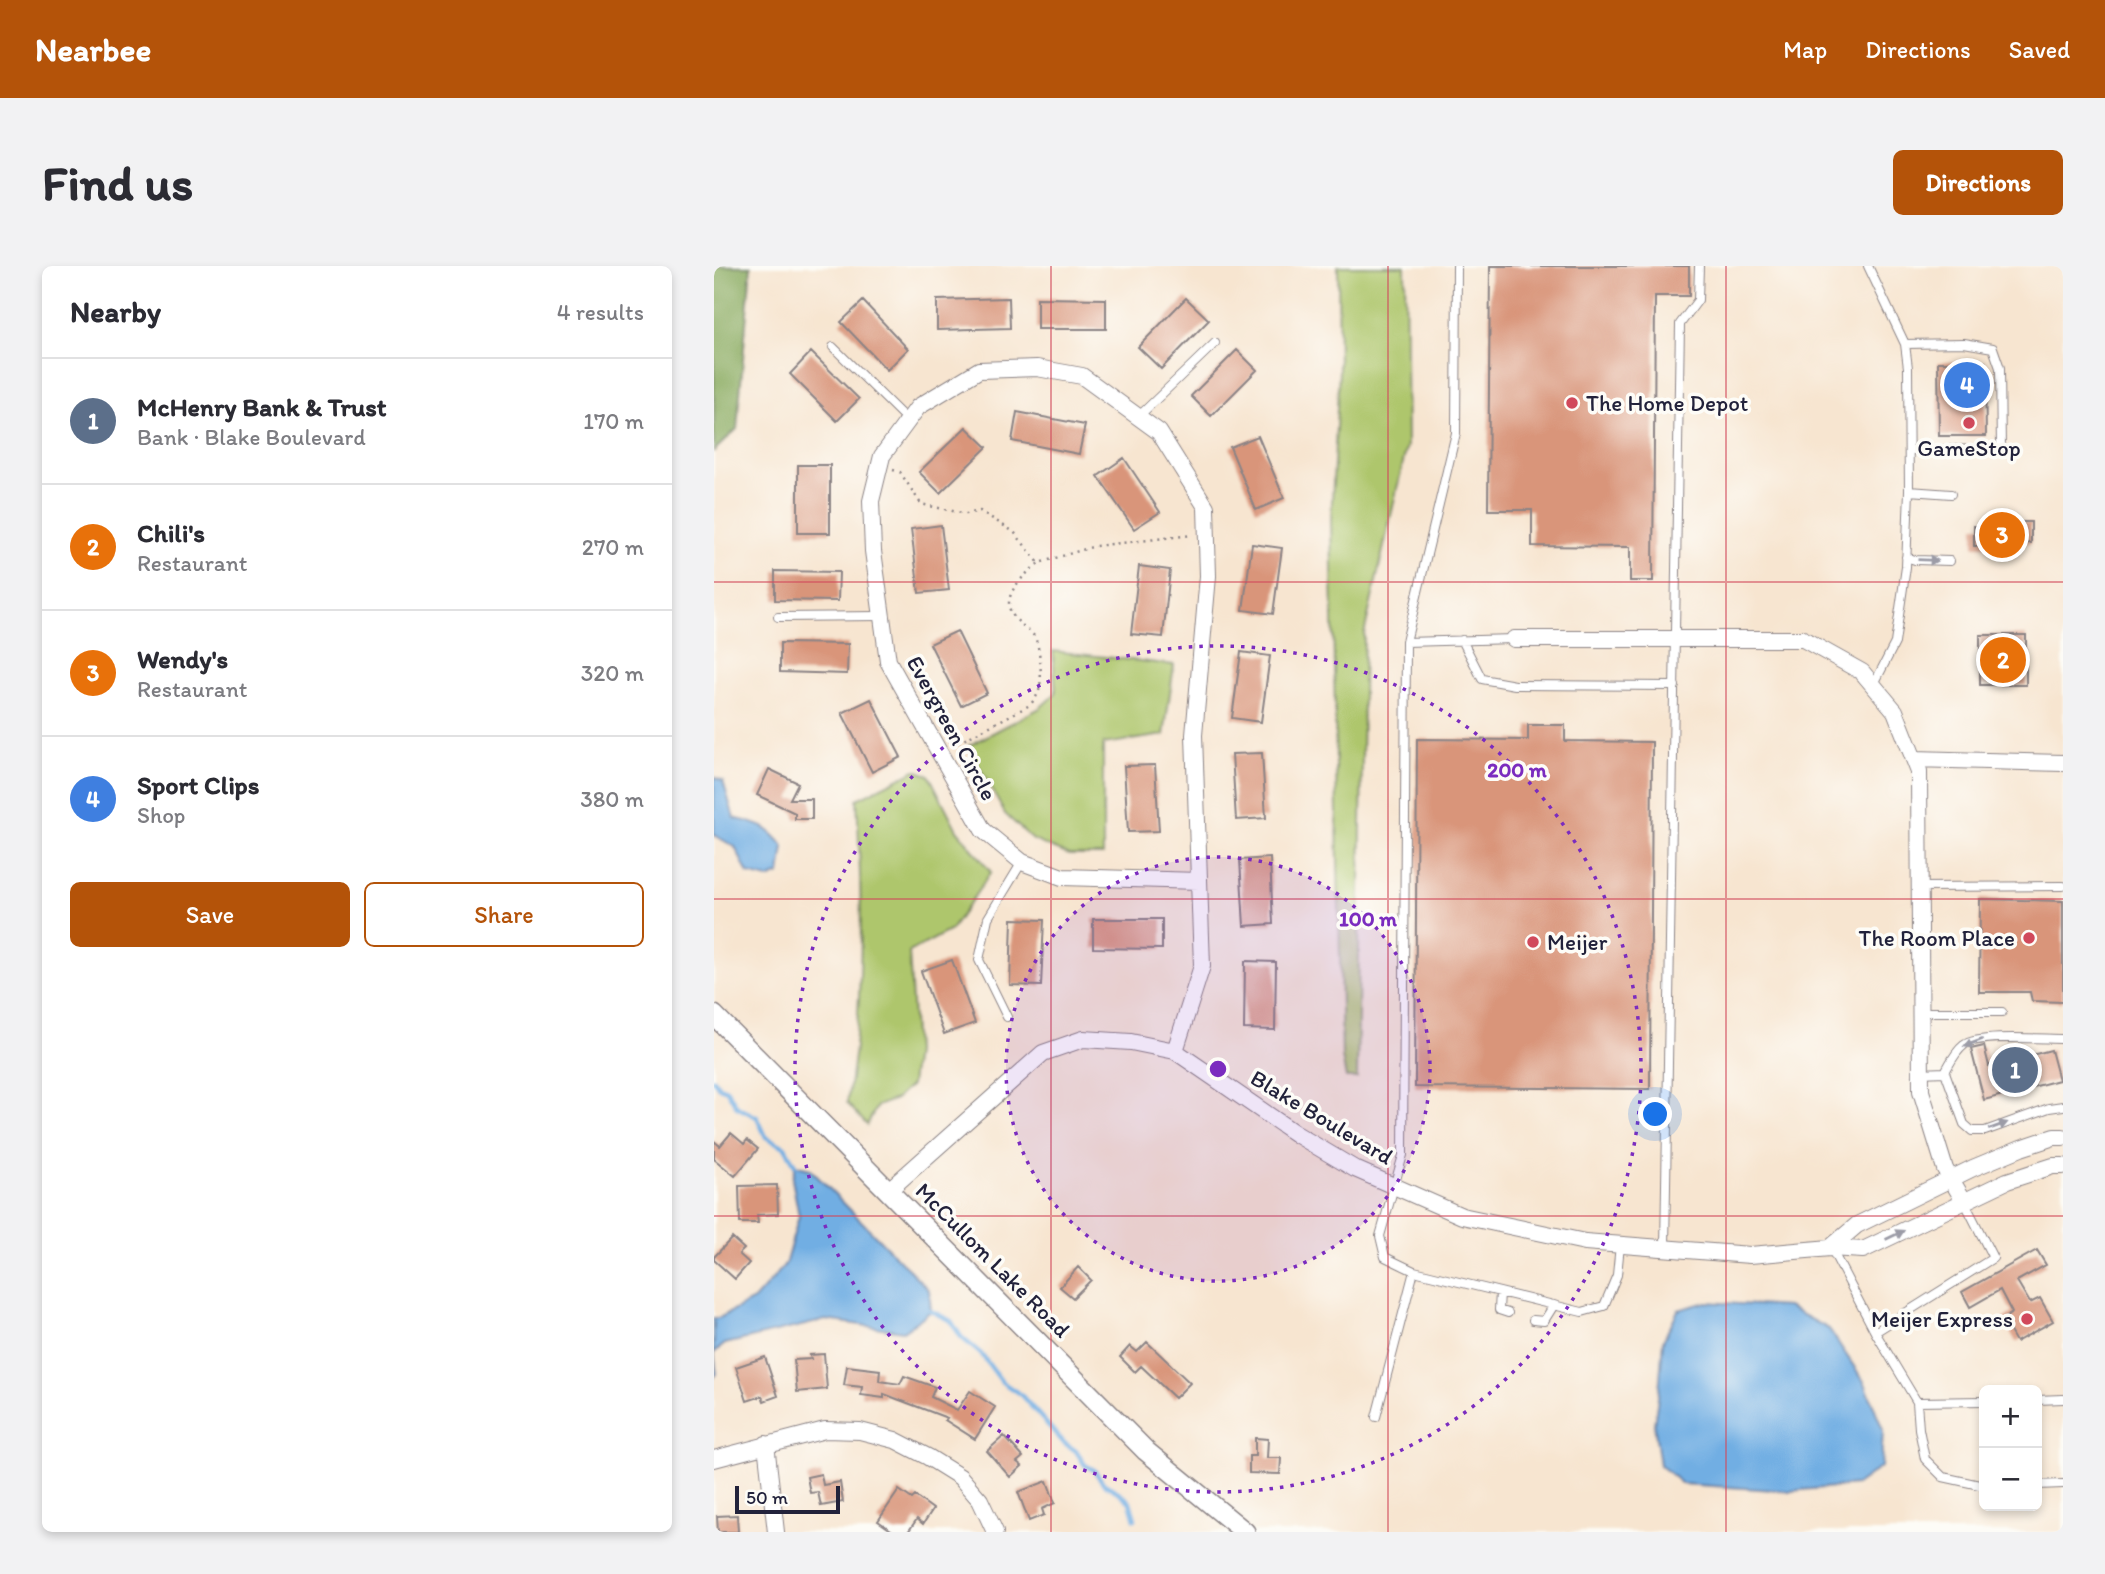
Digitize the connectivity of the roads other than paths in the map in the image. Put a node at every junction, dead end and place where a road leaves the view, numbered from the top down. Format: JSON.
{"nodes":[{"id":1,"x":1457,"y":266,"type":"edge"},
{"id":2,"x":1699,"y":266,"type":"edge"},
{"id":3,"x":1868,"y":266,"type":"edge"},
{"id":4,"x":1215,"y":342,"type":"dead end"},
{"id":5,"x":1905,"y":344,"type":"junction"},
{"id":6,"x":832,"y":347,"type":"dead end"},
{"id":7,"x":1138,"y":416,"type":"junction"},
{"id":8,"x":908,"y":421,"type":"junction"},
{"id":9,"x":1909,"y":450,"type":"junction"},
{"id":10,"x":1909,"y":491,"type":"junction"},
{"id":11,"x":1951,"y":494,"type":"dead end"},
{"id":12,"x":1906,"y":557,"type":"junction"},
{"id":13,"x":1950,"y":561,"type":"dead end"},
{"id":14,"x":881,"y":616,"type":"junction"},
{"id":15,"x":778,"y":617,"type":"dead end"},
{"id":16,"x":1514,"y":639,"type":"joint"},
{"id":17,"x":1676,"y":639,"type":"junction"},
{"id":18,"x":1462,"y":640,"type":"junction"},
{"id":19,"x":1406,"y":642,"type":"junction"},
{"id":20,"x":1675,"y":686,"type":"junction"},
{"id":21,"x":1873,"y":686,"type":"junction"},
{"id":22,"x":1914,"y":759,"type":"junction"},
{"id":23,"x":2063,"y":763,"type":"edge"},
{"id":24,"x":1022,"y":862,"type":"junction"},
{"id":25,"x":1199,"y":881,"type":"junction"},
{"id":26,"x":2063,"y":886,"type":"edge"},
{"id":27,"x":1919,"y":887,"type":"junction"},
{"id":28,"x":1920,"y":1012,"type":"junction"},
{"id":29,"x":2002,"y":1012,"type":"dead end"},
{"id":30,"x":714,"y":1015,"type":"edge"},
{"id":31,"x":1007,"y":1017,"type":"dead end"},
{"id":32,"x":2063,"y":1040,"type":"edge"},
{"id":33,"x":1175,"y":1051,"type":"junction"},
{"id":34,"x":1945,"y":1072,"type":"junction"},
{"id":35,"x":1920,"y":1073,"type":"junction"},
{"id":36,"x":2063,"y":1106,"type":"edge"},
{"id":37,"x":2063,"y":1137,"type":"edge"},
{"id":38,"x":2063,"y":1166,"type":"edge"},
{"id":39,"x":1951,"y":1179,"type":"junction"},
{"id":40,"x":1395,"y":1186,"type":"junction"},
{"id":41,"x":889,"y":1190,"type":"junction"},
{"id":42,"x":1964,"y":1201,"type":"junction"},
{"id":43,"x":1620,"y":1245,"type":"junction"},
{"id":44,"x":1665,"y":1248,"type":"junction"},
{"id":45,"x":1830,"y":1248,"type":"junction"},
{"id":46,"x":1414,"y":1271,"type":"junction"},
{"id":47,"x":1500,"y":1292,"type":"junction"},
{"id":48,"x":1554,"y":1305,"type":"junction"},
{"id":49,"x":1508,"y":1313,"type":"dead end"},
{"id":50,"x":1533,"y":1320,"type":"dead end"},
{"id":51,"x":1875,"y":1332,"type":"junction"},
{"id":52,"x":2063,"y":1399,"type":"edge"},
{"id":53,"x":2042,"y":1400,"type":"edge"},
{"id":54,"x":1979,"y":1401,"type":"edge"},
{"id":55,"x":1917,"y":1402,"type":"junction"},
{"id":56,"x":1376,"y":1417,"type":"dead end"},
{"id":57,"x":766,"y":1444,"type":"junction"},
{"id":58,"x":714,"y":1459,"type":"edge"},
{"id":59,"x":2063,"y":1484,"type":"edge"},
{"id":60,"x":1979,"y":1485,"type":"edge"},
{"id":61,"x":2042,"y":1485,"type":"edge"},
{"id":62,"x":776,"y":1532,"type":"edge"},
{"id":63,"x":995,"y":1532,"type":"edge"},
{"id":64,"x":1245,"y":1532,"type":"edge"}],
"edges":[{"from":1,"to":19,"type":"lane"},
{"from":2,"to":17,"type":"lane"},
{"from":3,"to":5,"type":"lane"},
{"from":4,"to":7,"type":"lane"},
{"from":5,"to":9,"type":"lane"},
{"from":5,"to":9,"type":"lane"},
{"from":6,"to":8,"type":"lane"},
{"from":7,"to":8,"type":"street","name":"Evergreen Circle"},
{"from":7,"to":25,"type":"street","name":"Evergreen Circle"},
{"from":8,"to":14,"type":"street","name":"Evergreen Circle"},
{"from":9,"to":10,"type":"lane"},
{"from":10,"to":11,"type":"lane"},
{"from":10,"to":12,"type":"lane"},
{"from":12,"to":13,"type":"lane","one_way":true},
{"from":12,"to":21,"type":"lane"},
{"from":14,"to":15,"type":"lane"},
{"from":14,"to":24,"type":"street","name":"Evergreen Circle"},
{"from":16,"to":17,"type":"street"},
{"from":16,"to":18,"type":"lane"},
{"from":17,"to":20,"type":"lane"},
{"from":17,"to":21,"type":"street"},
{"from":18,"to":19,"type":"lane"},
{"from":18,"to":20,"type":"lane"},
{"from":19,"to":40,"type":"lane"},
{"from":20,"to":44,"type":"lane"},
{"from":21,"to":22,"type":"street"},
{"from":22,"to":23,"type":"street"},
{"from":22,"to":27,"type":"street"},
{"from":24,"to":25,"type":"street","name":"Evergreen Circle"},
{"from":24,"to":31,"type":"lane"},
{"from":25,"to":33,"type":"street","name":"Evergreen Circle"},
{"from":26,"to":27,"type":"lane"},
{"from":27,"to":28,"type":"street"},
{"from":28,"to":29,"type":"lane"},
{"from":28,"to":35,"type":"street"},
{"from":30,"to":41,"type":"street","name":"McCullom Lake Road"},
{"from":32,"to":34,"type":"lane","one_way":true},
{"from":33,"to":40,"type":"street","name":"Blake Boulevard"},
{"from":33,"to":41,"type":"street","name":"Blake Boulevard"},
{"from":34,"to":35,"type":"lane"},
{"from":34,"to":36,"type":"lane","one_way":true},
{"from":35,"to":39,"type":"street"},
{"from":37,"to":39,"type":"street"},
{"from":38,"to":42,"type":"street","name":"Blake Boulevard"},
{"from":39,"to":42,"type":"street"},
{"from":39,"to":45,"type":"street"},
{"from":40,"to":43,"type":"street","name":"Blake Boulevard"},
{"from":40,"to":46,"type":"lane"},
{"from":41,"to":64,"type":"street","name":"McCullom Lake Road"},
{"from":45,"to":42,"type":"street","name":"Blake Boulevard","one_way":true},
{"from":42,"to":51,"type":"lane"},
{"from":43,"to":44,"type":"street","name":"Blake Boulevard"},
{"from":43,"to":48,"type":"lane"},
{"from":44,"to":45,"type":"street","name":"Blake Boulevard"},
{"from":45,"to":51,"type":"lane"},
{"from":46,"to":47,"type":"lane"},
{"from":46,"to":56,"type":"lane"},
{"from":47,"to":48,"type":"lane"},
{"from":47,"to":49,"type":"lane"},
{"from":48,"to":50,"type":"lane"},
{"from":51,"to":55,"type":"lane"},
{"from":52,"to":53,"type":"lane"},
{"from":54,"to":55,"type":"lane"},
{"from":55,"to":60,"type":"lane"},
{"from":57,"to":58,"type":"street"},
{"from":57,"to":62,"type":"street"},
{"from":57,"to":63,"type":"street"},
{"from":59,"to":61,"type":"lane"}]}
